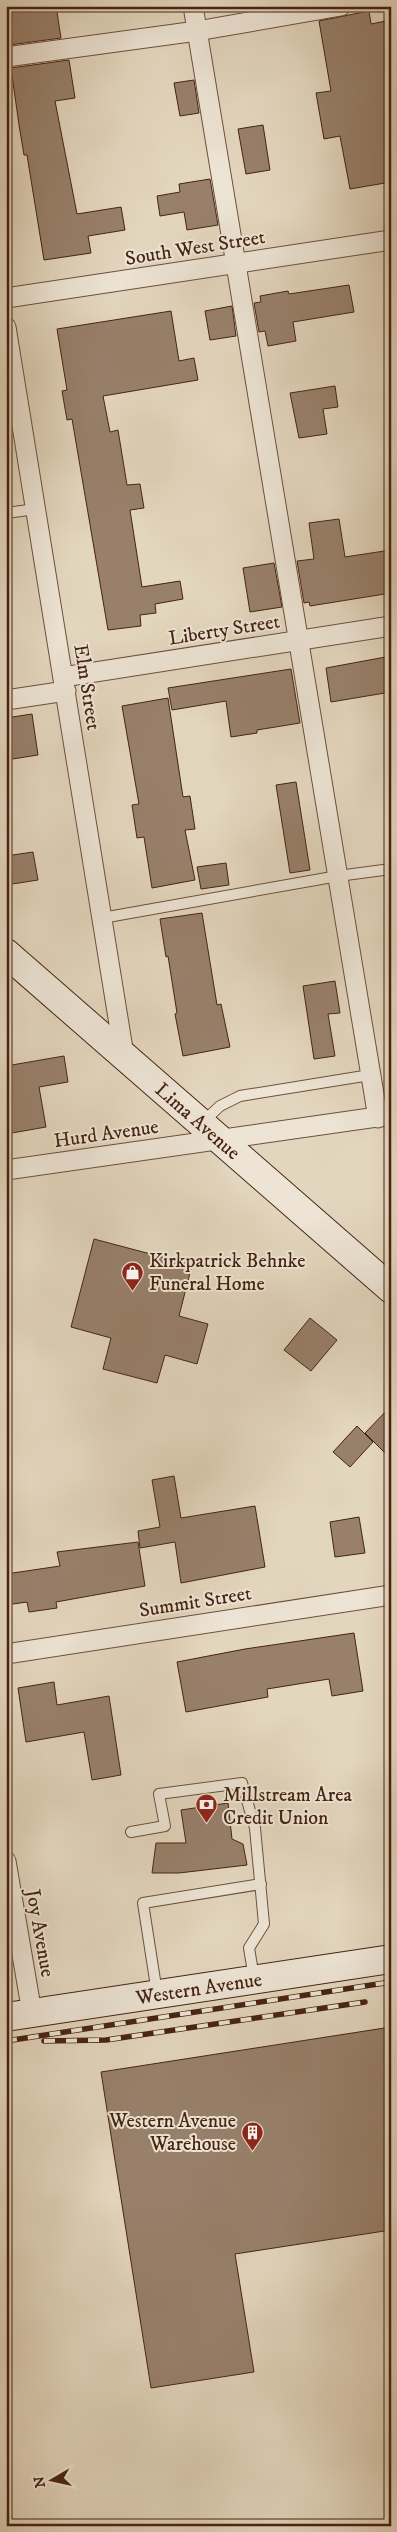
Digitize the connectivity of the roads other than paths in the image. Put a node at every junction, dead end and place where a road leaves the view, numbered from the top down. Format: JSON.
{"nodes":[{"id":1,"x":193,"y":6,"type":"edge"},
{"id":2,"x":341,"y":6,"type":"edge"},
{"id":3,"x":197,"y":31,"type":"junction"},
{"id":4,"x":6,"y":58,"type":"edge"},
{"id":5,"x":391,"y":240,"type":"edge"},
{"id":6,"x":235,"y":264,"type":"junction"},
{"id":7,"x":6,"y":298,"type":"edge"},
{"id":8,"x":6,"y":327,"type":"edge"},
{"id":9,"x":36,"y":509,"type":"junction"},
{"id":10,"x":6,"y":513,"type":"edge"},
{"id":11,"x":391,"y":626,"type":"edge"},
{"id":12,"x":299,"y":640,"type":"junction"},
{"id":13,"x":65,"y":684,"type":"junction"},
{"id":14,"x":6,"y":700,"type":"edge"},
{"id":15,"x":391,"y":869,"type":"edge"},
{"id":16,"x":338,"y":876,"type":"junction"},
{"id":17,"x":102,"y":918,"type":"junction"},
{"id":18,"x":6,"y":953,"type":"edge"},
{"id":19,"x":124,"y":1055,"type":"junction"},
{"id":20,"x":370,"y":1075,"type":"junction"},
{"id":21,"x":384,"y":1117,"type":"edge"},
{"id":22,"x":211,"y":1130,"type":"junction"},
{"id":23,"x":6,"y":1170,"type":"edge"},
{"id":24,"x":391,"y":1289,"type":"edge"},
{"id":25,"x":391,"y":1595,"type":"edge"},
{"id":26,"x":6,"y":1654,"type":"edge"},
{"id":27,"x":131,"y":1832,"type":"dead end"},
{"id":28,"x":6,"y":1861,"type":"edge"},
{"id":29,"x":261,"y":1884,"type":"junction"},
{"id":30,"x":391,"y":1958,"type":"edge"},
{"id":31,"x":254,"y":1979,"type":"junction"},
{"id":32,"x":157,"y":1994,"type":"junction"},
{"id":33,"x":19,"y":2015,"type":"edge"}],
"edges":[{"from":1,"to":3,"type":"street"},
{"from":2,"to":3,"type":"street"},
{"from":3,"to":4,"type":"street"},
{"from":3,"to":6,"type":"street"},
{"from":5,"to":6,"type":"street","name":"South West Street"},
{"from":6,"to":7,"type":"street","name":"South West Street"},
{"from":6,"to":12,"type":"street"},
{"from":8,"to":9,"type":"street","name":"Elm Street"},
{"from":9,"to":10,"type":"lane"},
{"from":9,"to":13,"type":"street","name":"Elm Street"},
{"from":11,"to":12,"type":"street","name":"Liberty Street"},
{"from":12,"to":13,"type":"street","name":"Liberty Street"},
{"from":12,"to":16,"type":"street"},
{"from":13,"to":14,"type":"street","name":"Liberty Street"},
{"from":13,"to":17,"type":"street","name":"Elm Street"},
{"from":15,"to":16,"type":"lane"},
{"from":16,"to":17,"type":"lane"},
{"from":16,"to":20,"type":"street"},
{"from":17,"to":19,"type":"street","name":"Elm Street"},
{"from":18,"to":19,"type":"main road","name":"Lima Avenue"},
{"from":19,"to":22,"type":"main road","name":"Lima Avenue"},
{"from":20,"to":21,"type":"street"},
{"from":20,"to":22,"type":"lane"},
{"from":21,"to":22,"type":"street","name":"Hurd Avenue"},
{"from":22,"to":23,"type":"street","name":"Hurd Avenue"},
{"from":22,"to":24,"type":"main road","name":"Lima Avenue"},
{"from":25,"to":26,"type":"street","name":"Summit Street"},
{"from":27,"to":29,"type":"lane"},
{"from":28,"to":33,"type":"street","name":"Joy Avenue"},
{"from":29,"to":31,"type":"lane"},
{"from":29,"to":32,"type":"lane"},
{"from":30,"to":31,"type":"main road","name":"Western Avenue"},
{"from":31,"to":32,"type":"main road","name":"Western Avenue"},
{"from":32,"to":33,"type":"main road","name":"Western Avenue"}]}
